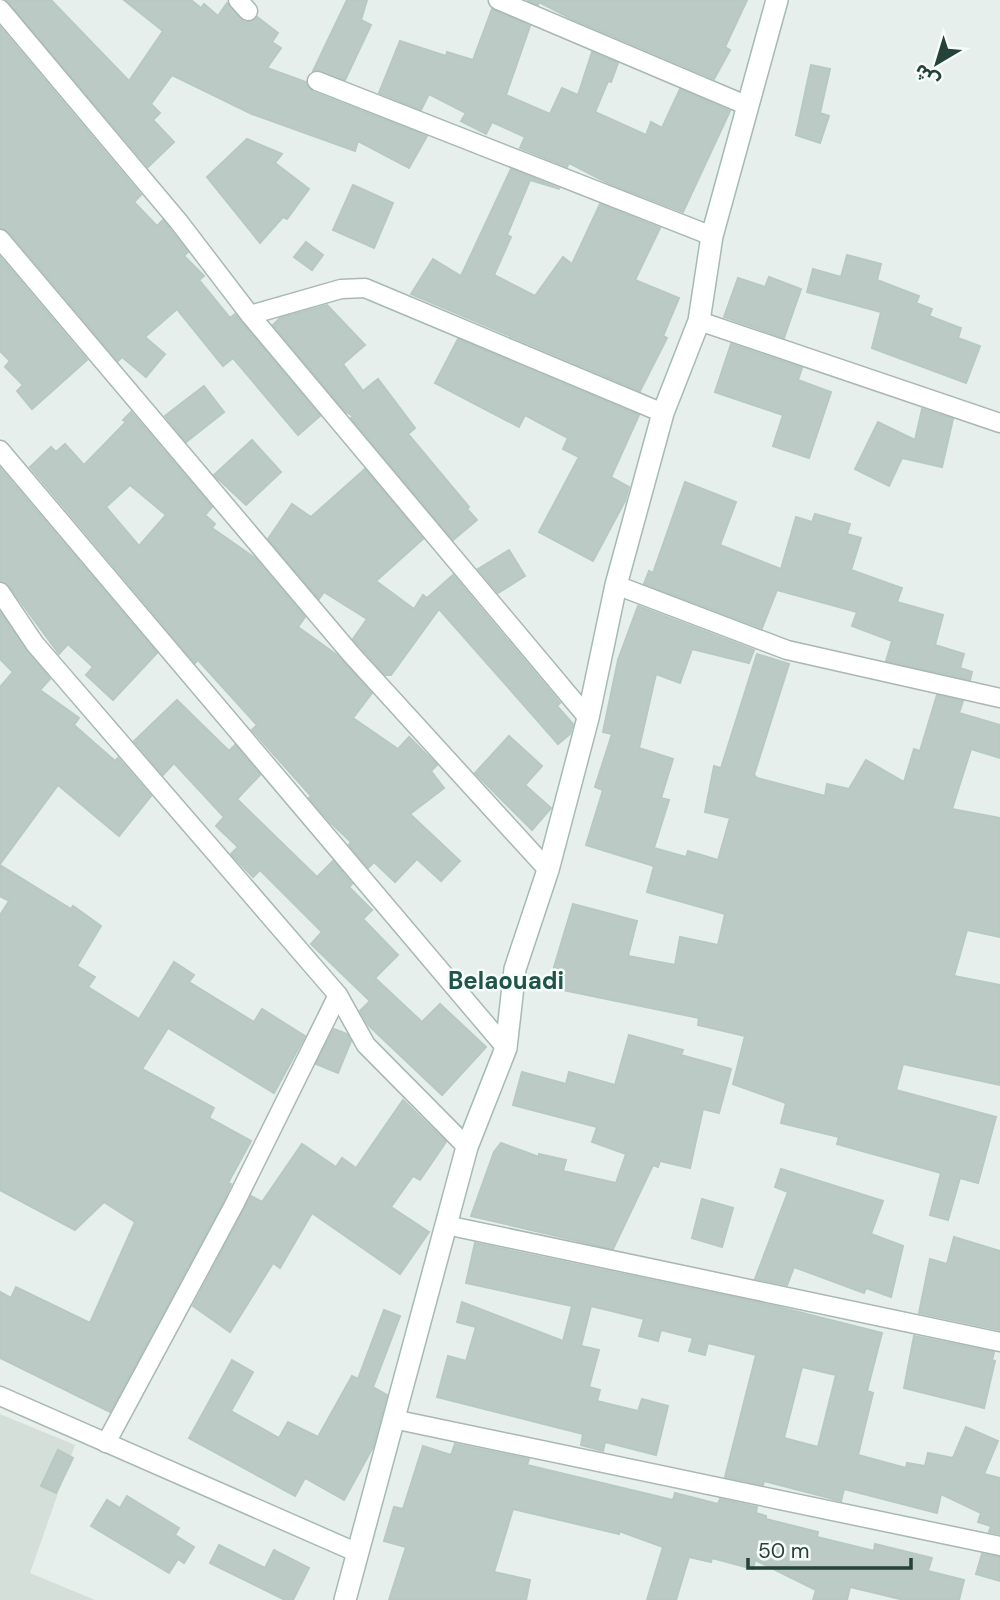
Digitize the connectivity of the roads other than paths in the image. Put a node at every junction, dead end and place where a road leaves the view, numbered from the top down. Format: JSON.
{"nodes":[{"id":1,"x":498,"y":0,"type":"edge"},
{"id":2,"x":777,"y":0,"type":"edge"},
{"id":3,"x":0,"y":9,"type":"edge"},
{"id":4,"x":317,"y":80,"type":"dead end"},
{"id":5,"x":748,"y":106,"type":"junction"},
{"id":6,"x":712,"y":236,"type":"junction"},
{"id":7,"x":0,"y":239,"type":"edge"},
{"id":8,"x":250,"y":315,"type":"junction"},
{"id":9,"x":699,"y":321,"type":"junction"},
{"id":10,"x":663,"y":413,"type":"junction"},
{"id":11,"x":1000,"y":423,"type":"edge"},
{"id":12,"x":0,"y":450,"type":"edge"},
{"id":13,"x":616,"y":585,"type":"junction"},
{"id":14,"x":0,"y":592,"type":"edge"},
{"id":15,"x":1000,"y":698,"type":"edge"},
{"id":16,"x":588,"y":718,"type":"junction"},
{"id":17,"x":548,"y":870,"type":"junction"},
{"id":18,"x":338,"y":995,"type":"junction"},
{"id":19,"x":506,"y":1048,"type":"junction"},
{"id":20,"x":467,"y":1147,"type":"junction"},
{"id":21,"x":446,"y":1225,"type":"junction"},
{"id":22,"x":1000,"y":1342,"type":"edge"},
{"id":23,"x":0,"y":1396,"type":"edge"},
{"id":24,"x":393,"y":1419,"type":"junction"},
{"id":25,"x":106,"y":1443,"type":"junction"},
{"id":26,"x":1000,"y":1546,"type":"edge"},
{"id":27,"x":358,"y":1553,"type":"junction"},
{"id":28,"x":345,"y":1600,"type":"edge"}],
"edges":[{"from":1,"to":5,"type":"street"},
{"from":2,"to":5,"type":"main road"},
{"from":3,"to":8,"type":"street"},
{"from":4,"to":6,"type":"street"},
{"from":5,"to":6,"type":"main road"},
{"from":6,"to":9,"type":"main road"},
{"from":7,"to":17,"type":"street"},
{"from":8,"to":10,"type":"street"},
{"from":8,"to":16,"type":"street"},
{"from":9,"to":10,"type":"main road"},
{"from":9,"to":11,"type":"street"},
{"from":10,"to":13,"type":"main road"},
{"from":12,"to":19,"type":"street"},
{"from":13,"to":15,"type":"street"},
{"from":13,"to":16,"type":"main road"},
{"from":14,"to":18,"type":"street"},
{"from":16,"to":17,"type":"main road"},
{"from":17,"to":19,"type":"main road"},
{"from":18,"to":20,"type":"street"},
{"from":18,"to":25,"type":"street"},
{"from":19,"to":20,"type":"main road"},
{"from":20,"to":21,"type":"main road"},
{"from":21,"to":22,"type":"street"},
{"from":21,"to":24,"type":"main road"},
{"from":23,"to":25,"type":"street"},
{"from":24,"to":26,"type":"street"},
{"from":24,"to":27,"type":"main road"},
{"from":25,"to":27,"type":"street"},
{"from":27,"to":28,"type":"main road"}]}
